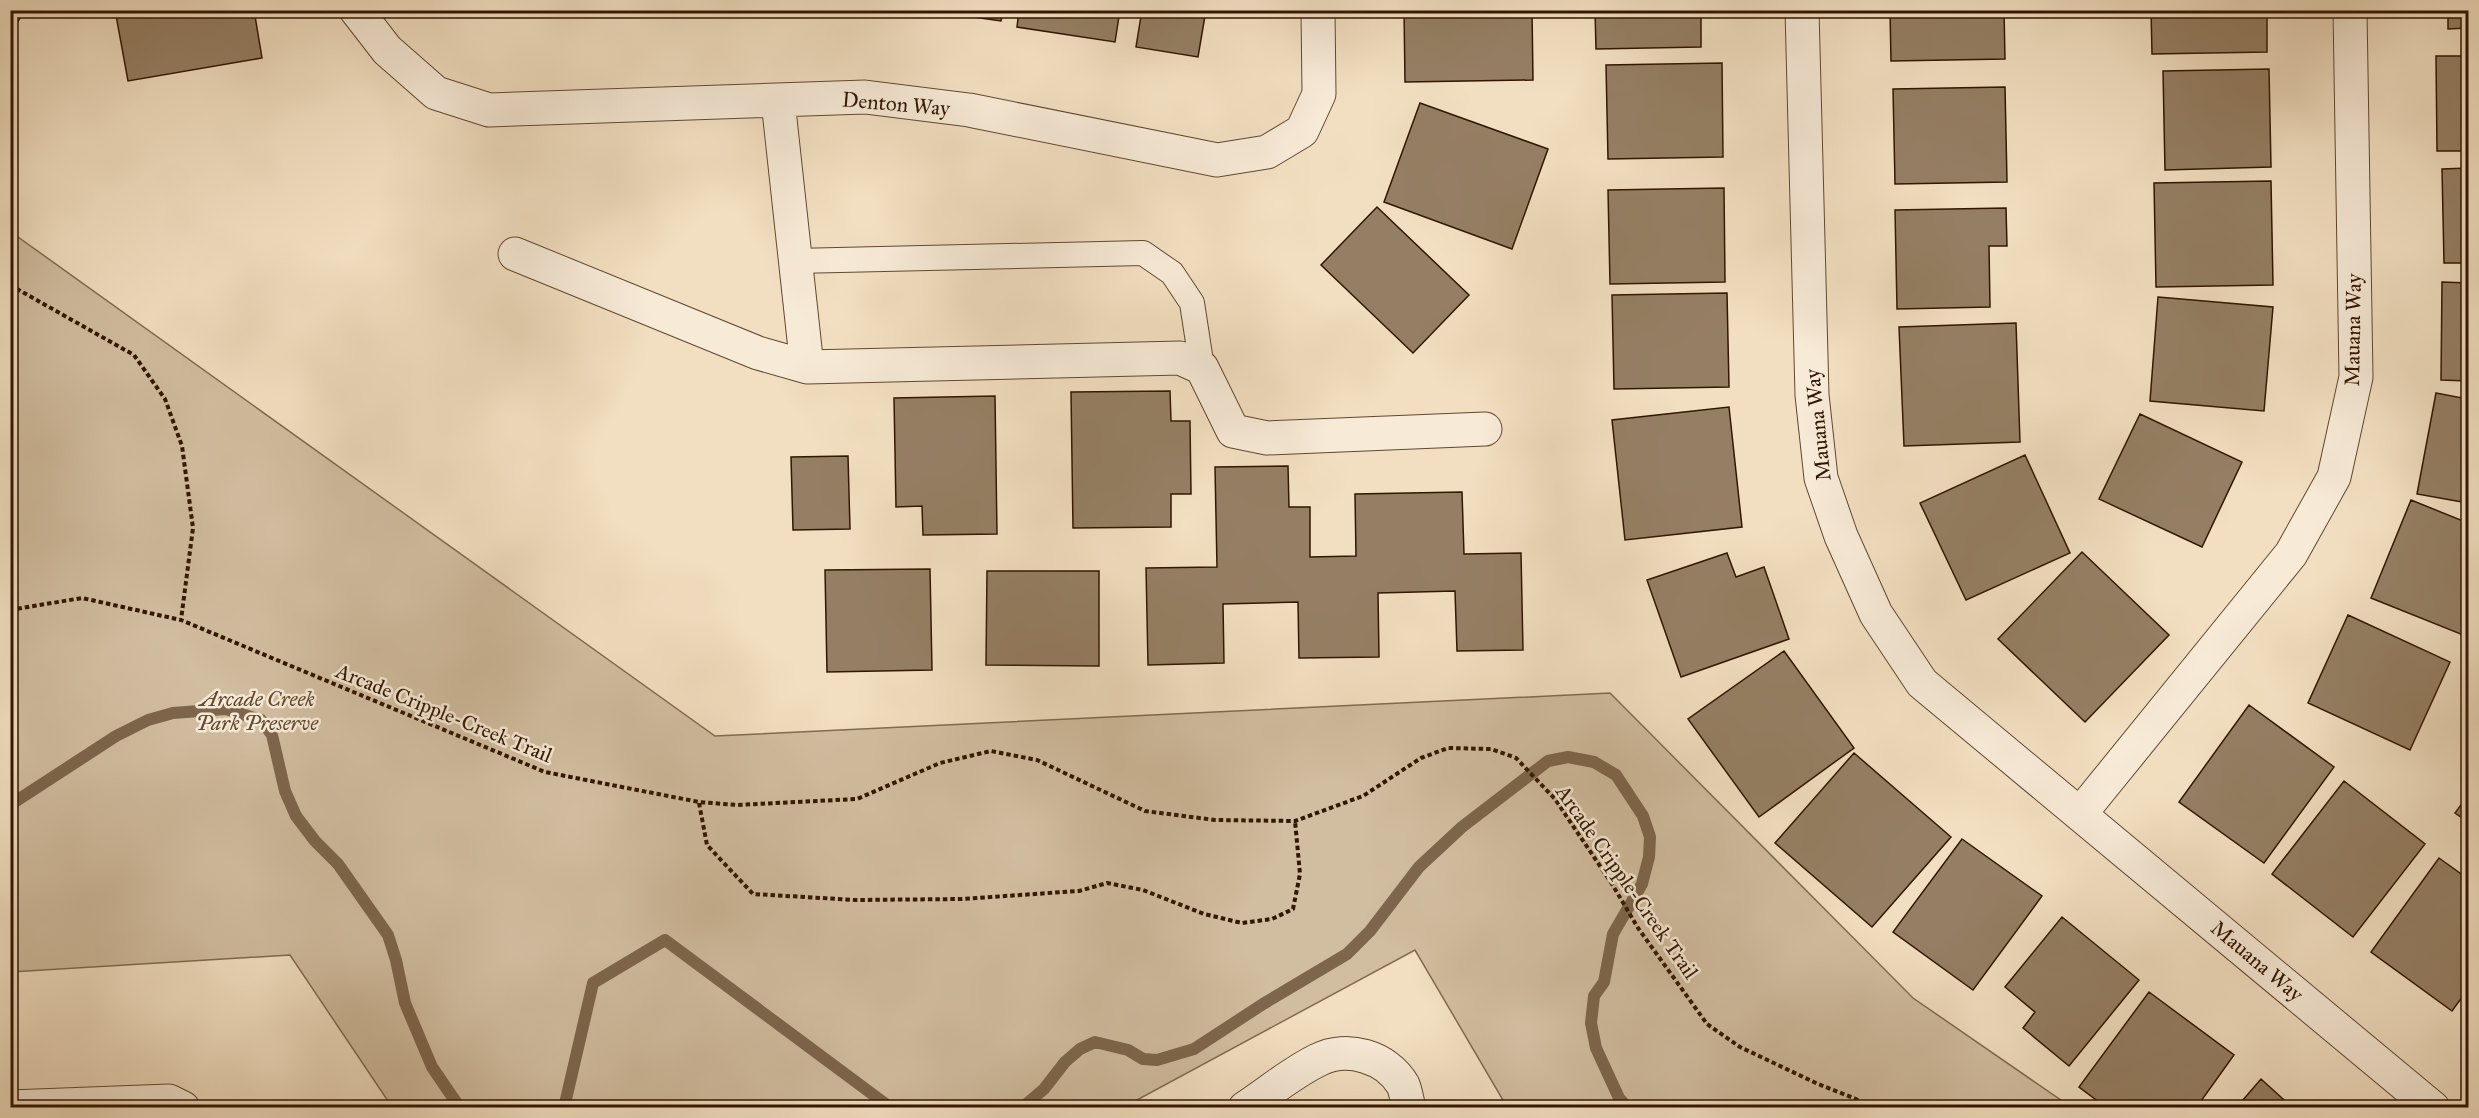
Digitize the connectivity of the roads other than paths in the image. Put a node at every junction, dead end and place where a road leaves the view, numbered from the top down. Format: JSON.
{"nodes":[{"id":1,"x":356,"y":10,"type":"edge"},
{"id":2,"x":1318,"y":10,"type":"edge"},
{"id":3,"x":1802,"y":10,"type":"edge"},
{"id":4,"x":2350,"y":10,"type":"edge"},
{"id":5,"x":778,"y":101,"type":"junction"},
{"id":6,"x":515,"y":254,"type":"dead end"},
{"id":7,"x":795,"y":261,"type":"junction"},
{"id":8,"x":807,"y":366,"type":"junction"},
{"id":9,"x":1202,"y":368,"type":"junction"},
{"id":10,"x":1485,"y":429,"type":"dead end"},
{"id":11,"x":2080,"y":814,"type":"junction"},
{"id":12,"x":10,"y":1107,"type":"edge"},
{"id":13,"x":183,"y":1107,"type":"edge"},
{"id":14,"x":1245,"y":1107,"type":"edge"},
{"id":15,"x":1409,"y":1107,"type":"edge"},
{"id":16,"x":2433,"y":1107,"type":"edge"}],
"edges":[{"from":1,"to":5,"type":"street","name":"Denton Way"},
{"from":2,"to":5,"type":"street","name":"Denton Way"},
{"from":3,"to":11,"type":"street","name":"Mauana Way"},
{"from":4,"to":11,"type":"street","name":"Mauana Way"},
{"from":5,"to":7,"type":"street"},
{"from":6,"to":8,"type":"street"},
{"from":7,"to":8,"type":"street"},
{"from":7,"to":9,"type":"lane"},
{"from":8,"to":9,"type":"street"},
{"from":9,"to":10,"type":"street"},
{"from":11,"to":16,"type":"street","name":"Mauana Way"},
{"from":12,"to":13,"type":"street"},
{"from":14,"to":15,"type":"street"}]}
